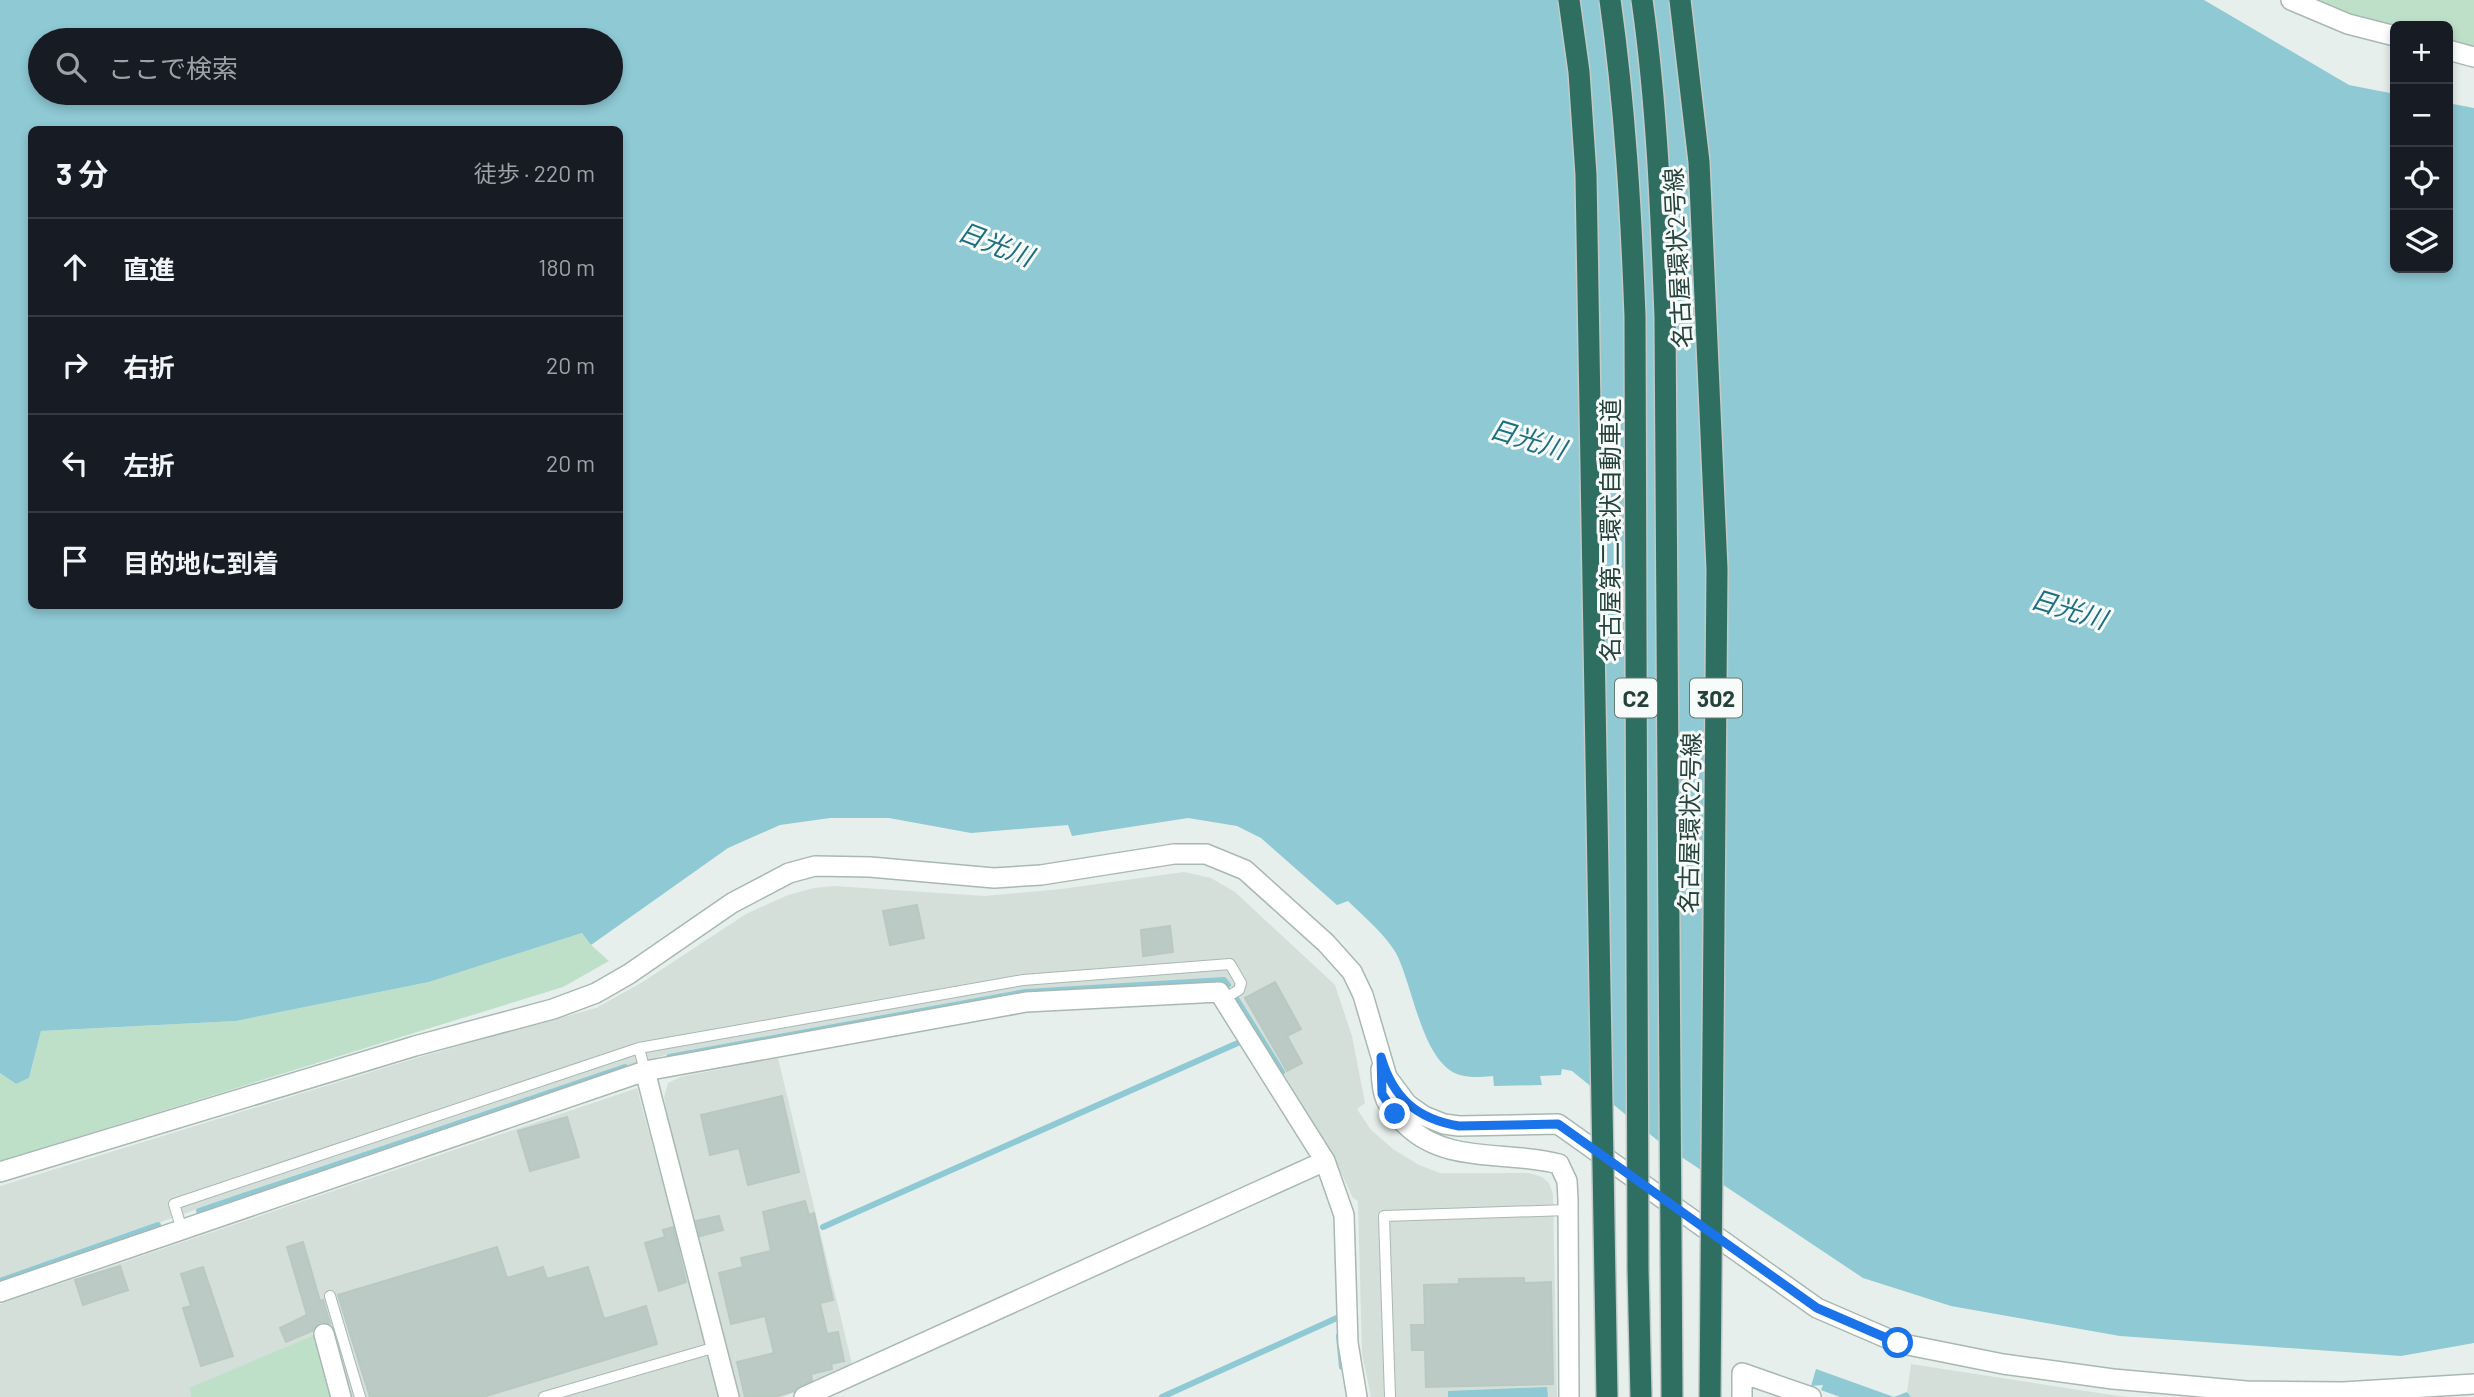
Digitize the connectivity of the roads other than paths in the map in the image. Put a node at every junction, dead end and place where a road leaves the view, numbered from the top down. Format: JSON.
{"nodes":[{"id":1,"x":1569,"y":0,"type":"edge"},
{"id":2,"x":1610,"y":0,"type":"edge"},
{"id":3,"x":1642,"y":0,"type":"edge"},
{"id":4,"x":1680,"y":0,"type":"edge"},
{"id":5,"x":2291,"y":0,"type":"edge"},
{"id":6,"x":2390,"y":35,"type":"edge"},
{"id":7,"x":2453,"y":51,"type":"edge"},
{"id":8,"x":2474,"y":57,"type":"edge"},
{"id":9,"x":1223,"y":999,"type":"junction"},
{"id":10,"x":639,"y":1048,"type":"junction"},
{"id":11,"x":1381,"y":1057,"type":"junction"},
{"id":12,"x":645,"y":1071,"type":"junction"},
{"id":13,"x":1325,"y":1161,"type":"junction"},
{"id":14,"x":0,"y":1172,"type":"edge"},
{"id":15,"x":1568,"y":1210,"type":"junction"},
{"id":16,"x":182,"y":1230,"type":"junction"},
{"id":17,"x":0,"y":1292,"type":"edge"},
{"id":18,"x":330,"y":1296,"type":"dead end"},
{"id":19,"x":324,"y":1334,"type":"dead end"},
{"id":20,"x":716,"y":1347,"type":"junction"},
{"id":21,"x":2474,"y":1384,"type":"edge"},
{"id":22,"x":341,"y":1397,"type":"edge"},
{"id":23,"x":360,"y":1397,"type":"edge"},
{"id":24,"x":544,"y":1397,"type":"edge"},
{"id":25,"x":729,"y":1397,"type":"edge"},
{"id":26,"x":804,"y":1397,"type":"edge"},
{"id":27,"x":1357,"y":1397,"type":"edge"},
{"id":28,"x":1390,"y":1397,"type":"edge"},
{"id":29,"x":1569,"y":1397,"type":"edge"},
{"id":30,"x":1607,"y":1397,"type":"edge"},
{"id":31,"x":1641,"y":1397,"type":"edge"},
{"id":32,"x":1672,"y":1397,"type":"edge"},
{"id":33,"x":1710,"y":1397,"type":"edge"},
{"id":34,"x":1742,"y":1397,"type":"edge"},
{"id":35,"x":1811,"y":1397,"type":"edge"}],
"edges":[{"from":1,"to":30,"type":"highway","bridge":true},
{"from":2,"to":31,"type":"highway","name":"名古屋第二環状自動車道","number":"C2","bridge":true},
{"from":3,"to":32,"type":"highway","number":"C2","bridge":true},
{"from":4,"to":33,"type":"highway","name":"名古屋環状2号線","number":"302","bridge":true},
{"from":5,"to":6,"type":"street"},
{"from":7,"to":8,"type":"street"},
{"from":9,"to":10,"type":"lane"},
{"from":9,"to":12,"type":"street"},
{"from":9,"to":13,"type":"street"},
{"from":10,"to":12,"type":"lane"},
{"from":10,"to":16,"type":"lane"},
{"from":11,"to":14,"type":"street"},
{"from":11,"to":15,"type":"street"},
{"from":11,"to":21,"type":"street"},
{"from":12,"to":16,"type":"street"},
{"from":12,"to":20,"type":"street"},
{"from":13,"to":26,"type":"street"},
{"from":13,"to":27,"type":"street"},
{"from":15,"to":28,"type":"lane"},
{"from":15,"to":29,"type":"street"},
{"from":16,"to":17,"type":"street"},
{"from":18,"to":23,"type":"lane"},
{"from":19,"to":22,"type":"street"},
{"from":20,"to":24,"type":"lane"},
{"from":20,"to":25,"type":"street"},
{"from":34,"to":35,"type":"street"}]}
